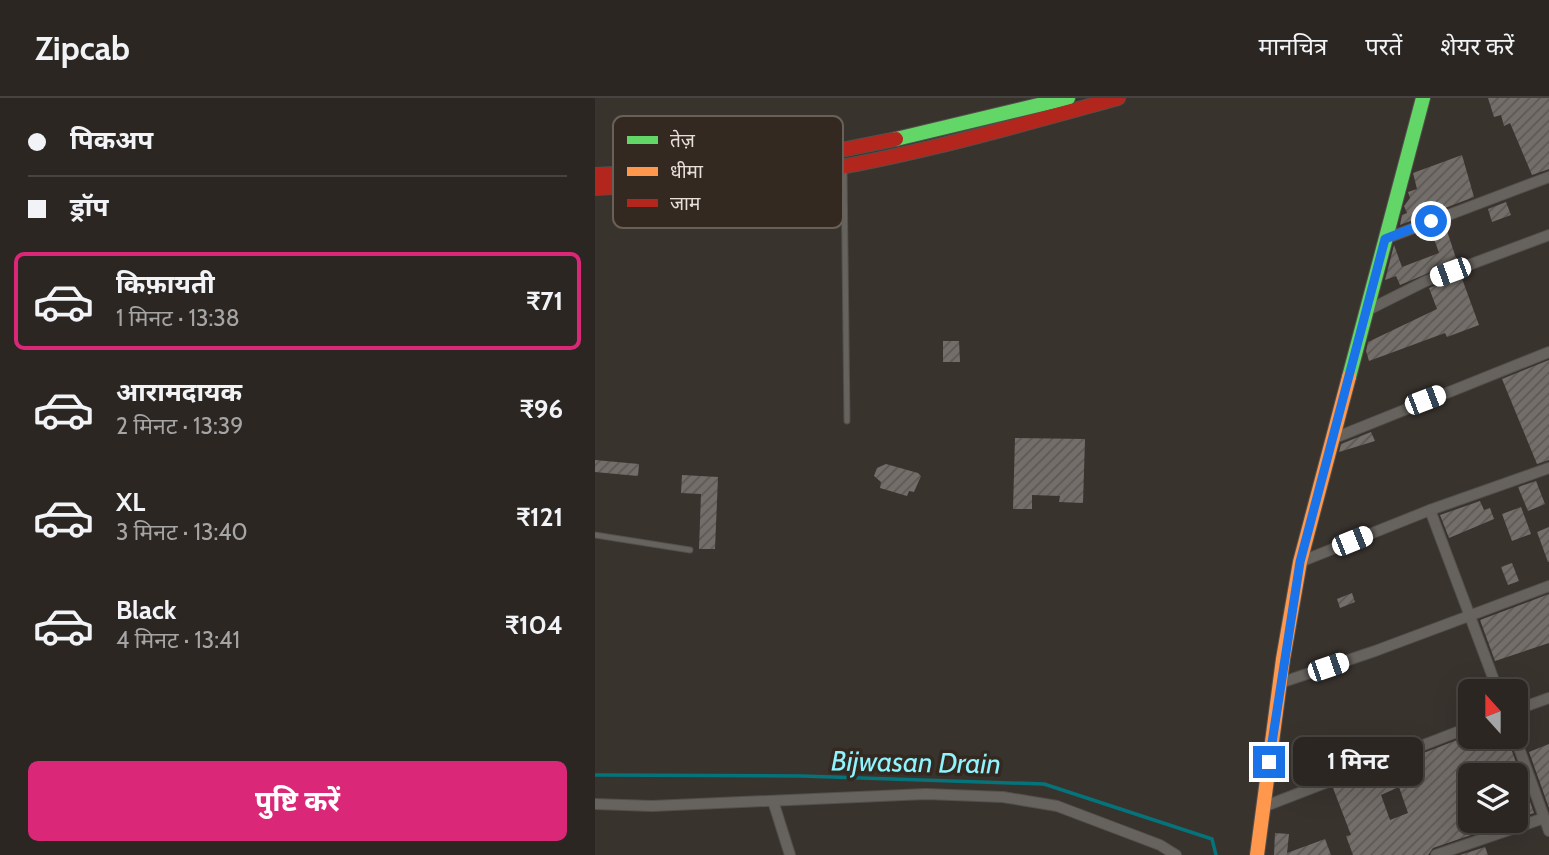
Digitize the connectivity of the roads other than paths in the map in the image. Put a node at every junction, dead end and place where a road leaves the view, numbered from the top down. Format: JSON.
{"nodes":[{"id":1,"x":1068,"y":98,"type":"edge"},
{"id":2,"x":1118,"y":98,"type":"edge"},
{"id":3,"x":1423,"y":98,"type":"edge"},
{"id":4,"x":843,"y":150,"type":"edge"},
{"id":5,"x":844,"y":166,"type":"joint"},
{"id":6,"x":613,"y":174,"type":"edge"},
{"id":7,"x":595,"y":175,"type":"edge"},
{"id":8,"x":1549,"y":177,"type":"edge"},
{"id":9,"x":613,"y":187,"type":"edge"},
{"id":10,"x":595,"y":188,"type":"edge"},
{"id":11,"x":1549,"y":235,"type":"edge"},
{"id":12,"x":1385,"y":239,"type":"junction"},
{"id":13,"x":1366,"y":311,"type":"junction"},
{"id":14,"x":1549,"y":352,"type":"edge"},
{"id":15,"x":847,"y":421,"type":"dead end"},
{"id":16,"x":1332,"y":439,"type":"junction"},
{"id":17,"x":1549,"y":468,"type":"edge"},
{"id":18,"x":1430,"y":510,"type":"junction"},
{"id":19,"x":595,"y":535,"type":"edge"},
{"id":20,"x":690,"y":550,"type":"dead end"},
{"id":21,"x":1300,"y":562,"type":"junction"},
{"id":22,"x":1549,"y":586,"type":"edge"},
{"id":23,"x":1468,"y":615,"type":"junction"},
{"id":24,"x":1493,"y":679,"type":"edge"},
{"id":25,"x":1280,"y":683,"type":"junction"},
{"id":26,"x":1549,"y":698,"type":"edge"},
{"id":27,"x":1528,"y":705,"type":"edge"},
{"id":28,"x":1458,"y":732,"type":"edge"},
{"id":29,"x":1519,"y":749,"type":"edge"},
{"id":30,"x":773,"y":801,"type":"junction"},
{"id":31,"x":595,"y":804,"type":"edge"},
{"id":32,"x":1263,"y":807,"type":"junction"},
{"id":33,"x":1544,"y":818,"type":"junction"},
{"id":34,"x":1549,"y":831,"type":"edge"},
{"id":35,"x":790,"y":855,"type":"edge"},
{"id":36,"x":1176,"y":855,"type":"edge"},
{"id":37,"x":1257,"y":855,"type":"edge"},
{"id":38,"x":1436,"y":855,"type":"edge"}],
"edges":[{"from":1,"to":4,"type":"main road"},
{"from":2,"to":5,"type":"main road"},
{"from":3,"to":12,"type":"main road"},
{"from":5,"to":15,"type":"lane"},
{"from":6,"to":7,"type":"main road"},
{"from":8,"to":12,"type":"street"},
{"from":9,"to":10,"type":"main road"},
{"from":11,"to":13,"type":"street"},
{"from":12,"to":13,"type":"main road"},
{"from":13,"to":16,"type":"main road"},
{"from":14,"to":16,"type":"street"},
{"from":16,"to":21,"type":"main road"},
{"from":17,"to":18,"type":"street"},
{"from":18,"to":21,"type":"street"},
{"from":18,"to":23,"type":"street"},
{"from":19,"to":20,"type":"lane"},
{"from":21,"to":25,"type":"main road"},
{"from":22,"to":23,"type":"street"},
{"from":23,"to":24,"type":"street"},
{"from":23,"to":25,"type":"street"},
{"from":25,"to":32,"type":"main road"},
{"from":26,"to":27,"type":"street"},
{"from":28,"to":32,"type":"street"},
{"from":29,"to":33,"type":"street"},
{"from":30,"to":31,"type":"street"},
{"from":30,"to":35,"type":"street"},
{"from":30,"to":36,"type":"street"},
{"from":32,"to":37,"type":"main road"},
{"from":33,"to":34,"type":"street"},
{"from":33,"to":38,"type":"street"}]}
